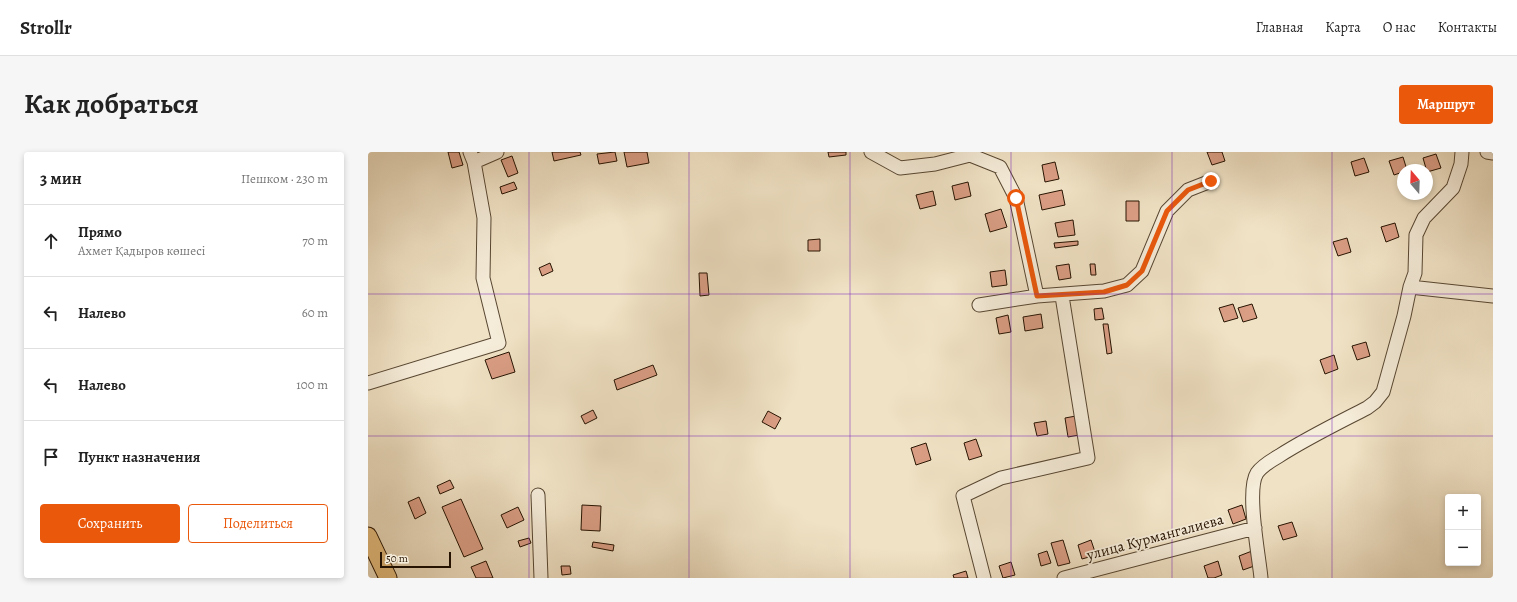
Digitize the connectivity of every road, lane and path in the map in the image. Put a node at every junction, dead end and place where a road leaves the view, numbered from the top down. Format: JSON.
{"nodes":[{"id":1,"x":497,"y":152,"type":"edge"},
{"id":2,"x":871,"y":152,"type":"edge"},
{"id":3,"x":1462,"y":152,"type":"edge"},
{"id":4,"x":1487,"y":152,"type":"edge"},
{"id":5,"x":1493,"y":153,"type":"edge"},
{"id":6,"x":472,"y":157,"type":"edge"},
{"id":7,"x":1211,"y":181,"type":"dead end"},
{"id":8,"x":1410,"y":287,"type":"junction"},
{"id":9,"x":1037,"y":296,"type":"junction"},
{"id":10,"x":1062,"y":296,"type":"junction"},
{"id":11,"x":1493,"y":296,"type":"edge"},
{"id":12,"x":979,"y":305,"type":"dead end"},
{"id":13,"x":368,"y":383,"type":"edge"},
{"id":14,"x":538,"y":495,"type":"dead end"},
{"id":15,"x":1255,"y":528,"type":"junction"},
{"id":16,"x":368,"y":536,"type":"edge"},
{"id":17,"x":388,"y":578,"type":"edge"},
{"id":18,"x":541,"y":578,"type":"edge"},
{"id":19,"x":984,"y":578,"type":"edge"},
{"id":20,"x":1064,"y":578,"type":"edge"},
{"id":21,"x":1262,"y":578,"type":"edge"}],
"edges":[{"from":1,"to":6,"type":"street"},
{"from":2,"to":9,"type":"street"},
{"from":3,"to":8,"type":"street"},
{"from":4,"to":5,"type":"street"},
{"from":6,"to":13,"type":"street"},
{"from":7,"to":10,"type":"street"},
{"from":8,"to":11,"type":"street"},
{"from":8,"to":15,"type":"street"},
{"from":9,"to":10,"type":"street"},
{"from":9,"to":12,"type":"street"},
{"from":10,"to":19,"type":"street"},
{"from":14,"to":18,"type":"street"},
{"from":15,"to":20,"type":"street","name":"улица Курмангалиева"},
{"from":15,"to":21,"type":"street"},
{"from":16,"to":17,"type":"main road"}]}
